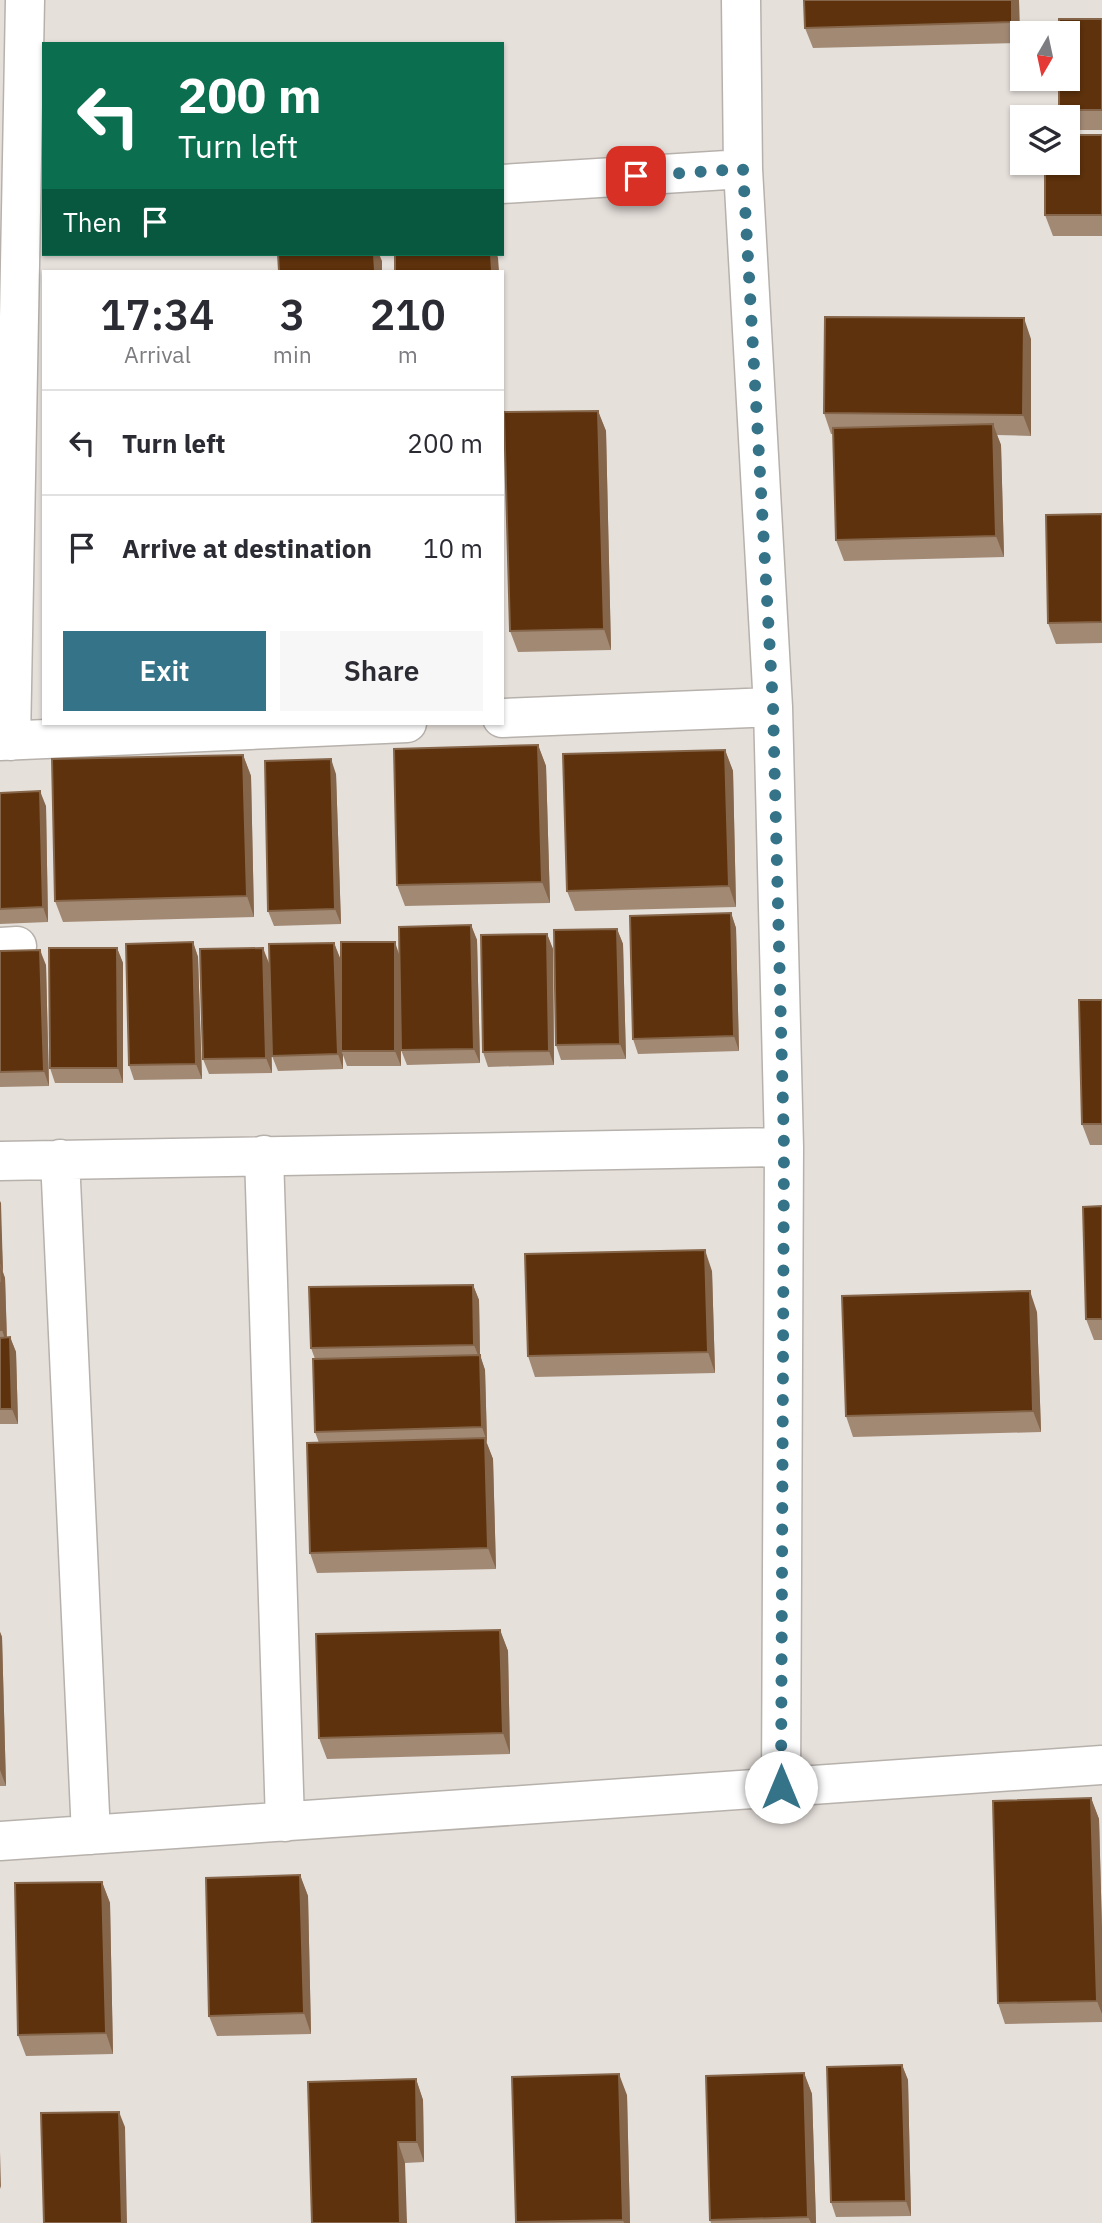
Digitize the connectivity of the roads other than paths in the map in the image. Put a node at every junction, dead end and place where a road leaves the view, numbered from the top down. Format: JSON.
{"nodes":[{"id":1,"x":25,"y":0,"type":"edge"},
{"id":2,"x":741,"y":0,"type":"edge"},
{"id":3,"x":743,"y":169,"type":"junction"},
{"id":4,"x":504,"y":184,"type":"edge"},
{"id":5,"x":34,"y":213,"type":"edge"},
{"id":6,"x":773,"y":706,"type":"junction"},
{"id":7,"x":504,"y":719,"type":"edge"},
{"id":8,"x":362,"y":725,"type":"edge"},
{"id":9,"x":6,"y":741,"type":"edge"},
{"id":10,"x":784,"y":1147,"type":"junction"},
{"id":11,"x":264,"y":1155,"type":"junction"},
{"id":12,"x":60,"y":1159,"type":"junction"},
{"id":13,"x":0,"y":1161,"type":"edge"},
{"id":14,"x":1102,"y":1765,"type":"edge"},
{"id":15,"x":781,"y":1787,"type":"junction"},
{"id":16,"x":285,"y":1822,"type":"junction"},
{"id":17,"x":91,"y":1835,"type":"junction"},
{"id":18,"x":0,"y":1842,"type":"edge"}],
"edges":[{"from":1,"to":5,"type":"street"},
{"from":2,"to":3,"type":"street"},
{"from":3,"to":4,"type":"street"},
{"from":3,"to":6,"type":"street"},
{"from":5,"to":9,"type":"street"},
{"from":6,"to":7,"type":"street"},
{"from":6,"to":10,"type":"street"},
{"from":8,"to":9,"type":"street"},
{"from":10,"to":11,"type":"street"},
{"from":10,"to":15,"type":"street"},
{"from":11,"to":12,"type":"street"},
{"from":11,"to":16,"type":"street"},
{"from":12,"to":13,"type":"street"},
{"from":12,"to":17,"type":"street"},
{"from":14,"to":15,"type":"street"},
{"from":15,"to":16,"type":"street"},
{"from":16,"to":17,"type":"street"},
{"from":17,"to":18,"type":"street"}]}
